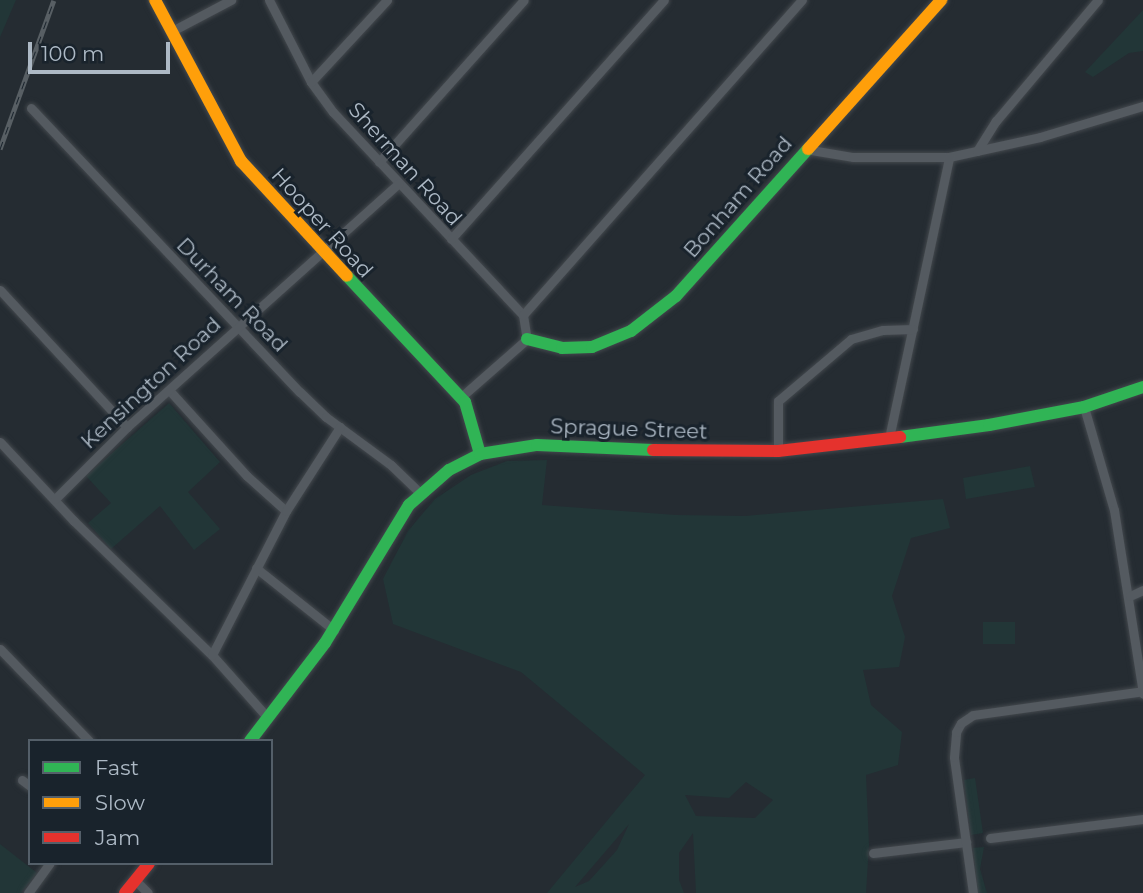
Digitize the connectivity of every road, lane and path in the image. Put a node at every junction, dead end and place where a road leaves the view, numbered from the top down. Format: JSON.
{"nodes":[{"id":1,"x":155,"y":0,"type":"edge"},
{"id":2,"x":232,"y":0,"type":"edge"},
{"id":3,"x":269,"y":0,"type":"edge"},
{"id":4,"x":387,"y":0,"type":"edge"},
{"id":5,"x":524,"y":0,"type":"edge"},
{"id":6,"x":664,"y":0,"type":"edge"},
{"id":7,"x":802,"y":0,"type":"edge"},
{"id":8,"x":1098,"y":0,"type":"edge"},
{"id":9,"x":934,"y":2,"type":"edge"},
{"id":10,"x":172,"y":32,"type":"junction"},
{"id":11,"x":311,"y":82,"type":"junction"},
{"id":12,"x":1143,"y":106,"type":"edge"},
{"id":13,"x":31,"y":108,"type":"dead end"},
{"id":14,"x":805,"y":149,"type":"junction"},
{"id":15,"x":978,"y":151,"type":"junction"},
{"id":16,"x":949,"y":158,"type":"junction"},
{"id":17,"x":379,"y":162,"type":"junction"},
{"id":18,"x":399,"y":183,"type":"junction"},
{"id":19,"x":451,"y":239,"type":"junction"},
{"id":20,"x":322,"y":252,"type":"junction"},
{"id":21,"x":0,"y":290,"type":"edge"},
{"id":22,"x":523,"y":315,"type":"junction"},
{"id":23,"x":238,"y":327,"type":"junction"},
{"id":24,"x":913,"y":329,"type":"junction"},
{"id":25,"x":527,"y":339,"type":"junction"},
{"id":26,"x":1143,"y":387,"type":"edge"},
{"id":27,"x":169,"y":390,"type":"junction"},
{"id":28,"x":461,"y":397,"type":"junction"},
{"id":29,"x":1084,"y":407,"type":"junction"},
{"id":30,"x":127,"y":427,"type":"junction"},
{"id":31,"x":341,"y":428,"type":"junction"},
{"id":32,"x":889,"y":438,"type":"junction"},
{"id":33,"x":0,"y":442,"type":"edge"},
{"id":34,"x":778,"y":451,"type":"junction"},
{"id":35,"x":480,"y":454,"type":"junction"},
{"id":36,"x":420,"y":494,"type":"junction"},
{"id":37,"x":55,"y":499,"type":"junction"},
{"id":38,"x":286,"y":511,"type":"junction"},
{"id":39,"x":256,"y":568,"type":"junction"},
{"id":40,"x":1143,"y":590,"type":"edge"},
{"id":41,"x":1130,"y":596,"type":"junction"},
{"id":42,"x":334,"y":629,"type":"junction"},
{"id":43,"x":0,"y":649,"type":"edge"},
{"id":44,"x":212,"y":655,"type":"junction"},
{"id":45,"x":1143,"y":692,"type":"edge"},
{"id":46,"x":268,"y":718,"type":"junction"},
{"id":47,"x":87,"y":739,"type":"edge"},
{"id":48,"x":252,"y":739,"type":"edge"},
{"id":49,"x":1143,"y":819,"type":"edge"},
{"id":50,"x":990,"y":838,"type":"dead end"},
{"id":51,"x":966,"y":842,"type":"junction"},
{"id":52,"x":873,"y":853,"type":"dead end"},
{"id":53,"x":49,"y":865,"type":"edge"},
{"id":54,"x":147,"y":865,"type":"edge"},
{"id":55,"x":135,"y":880,"type":"junction"},
{"id":56,"x":28,"y":893,"type":"edge"},
{"id":57,"x":125,"y":893,"type":"edge"},
{"id":58,"x":148,"y":893,"type":"edge"},
{"id":59,"x":973,"y":893,"type":"edge"}],
"edges":[{"from":1,"to":10,"type":"street","name":"Hooper Road"},
{"from":2,"to":10,"type":"street"},
{"from":3,"to":11,"type":"street","name":"Sherman Road"},
{"from":4,"to":11,"type":"street"},
{"from":5,"to":17,"type":"street"},
{"from":6,"to":19,"type":"street"},
{"from":7,"to":22,"type":"street"},
{"from":8,"to":15,"type":"street"},
{"from":9,"to":14,"type":"street","name":"Bonham Road"},
{"from":10,"to":20,"type":"street","name":"Hooper Road"},
{"from":11,"to":17,"type":"street","name":"Sherman Road"},
{"from":12,"to":15,"type":"street"},
{"from":13,"to":23,"type":"street","name":"Durham Road"},
{"from":14,"to":16,"type":"street"},
{"from":14,"to":25,"type":"street","name":"Bonham Road"},
{"from":15,"to":16,"type":"street"},
{"from":16,"to":24,"type":"street"},
{"from":17,"to":18,"type":"street","name":"Sherman Road"},
{"from":18,"to":19,"type":"street","name":"Sherman Road"},
{"from":18,"to":20,"type":"street","name":"Kensington Road"},
{"from":19,"to":22,"type":"street","name":"Sherman Road"},
{"from":20,"to":23,"type":"street","name":"Kensington Road"},
{"from":20,"to":28,"type":"street","name":"Hooper Road"},
{"from":21,"to":30,"type":"street"},
{"from":22,"to":25,"type":"street"},
{"from":23,"to":27,"type":"street","name":"Kensington Road"},
{"from":23,"to":31,"type":"street","name":"Durham Road"},
{"from":24,"to":32,"type":"street"},
{"from":24,"to":34,"type":"street"},
{"from":25,"to":28,"type":"street"},
{"from":26,"to":29,"type":"street","name":"Sprague Street"},
{"from":27,"to":30,"type":"street","name":"Kensington Road"},
{"from":27,"to":38,"type":"street"},
{"from":28,"to":35,"type":"street","name":"Hooper Road"},
{"from":29,"to":32,"type":"street","name":"Sprague Street"},
{"from":29,"to":41,"type":"street"},
{"from":30,"to":37,"type":"street","name":"Kensington Road"},
{"from":31,"to":36,"type":"street","name":"Durham Road"},
{"from":31,"to":38,"type":"street"},
{"from":32,"to":34,"type":"street","name":"Sprague Street"},
{"from":33,"to":37,"type":"street"},
{"from":34,"to":35,"type":"street","name":"Sprague Street"},
{"from":35,"to":36,"type":"street","name":"Sprague Street"},
{"from":36,"to":42,"type":"street","name":"Sprague Street"},
{"from":37,"to":44,"type":"street"},
{"from":38,"to":39,"type":"street"},
{"from":39,"to":42,"type":"street"},
{"from":39,"to":44,"type":"street"},
{"from":40,"to":41,"type":"street"},
{"from":41,"to":45,"type":"street"},
{"from":42,"to":46,"type":"street","name":"Sprague Street"},
{"from":43,"to":47,"type":"street"},
{"from":44,"to":46,"type":"street"},
{"from":45,"to":51,"type":"street"},
{"from":46,"to":48,"type":"street","name":"Sprague Street"},
{"from":49,"to":50,"type":"street"},
{"from":51,"to":52,"type":"street"},
{"from":51,"to":59,"type":"street"},
{"from":53,"to":56,"type":"street"},
{"from":54,"to":55,"type":"street"},
{"from":55,"to":57,"type":"street"},
{"from":55,"to":58,"type":"street"}]}
